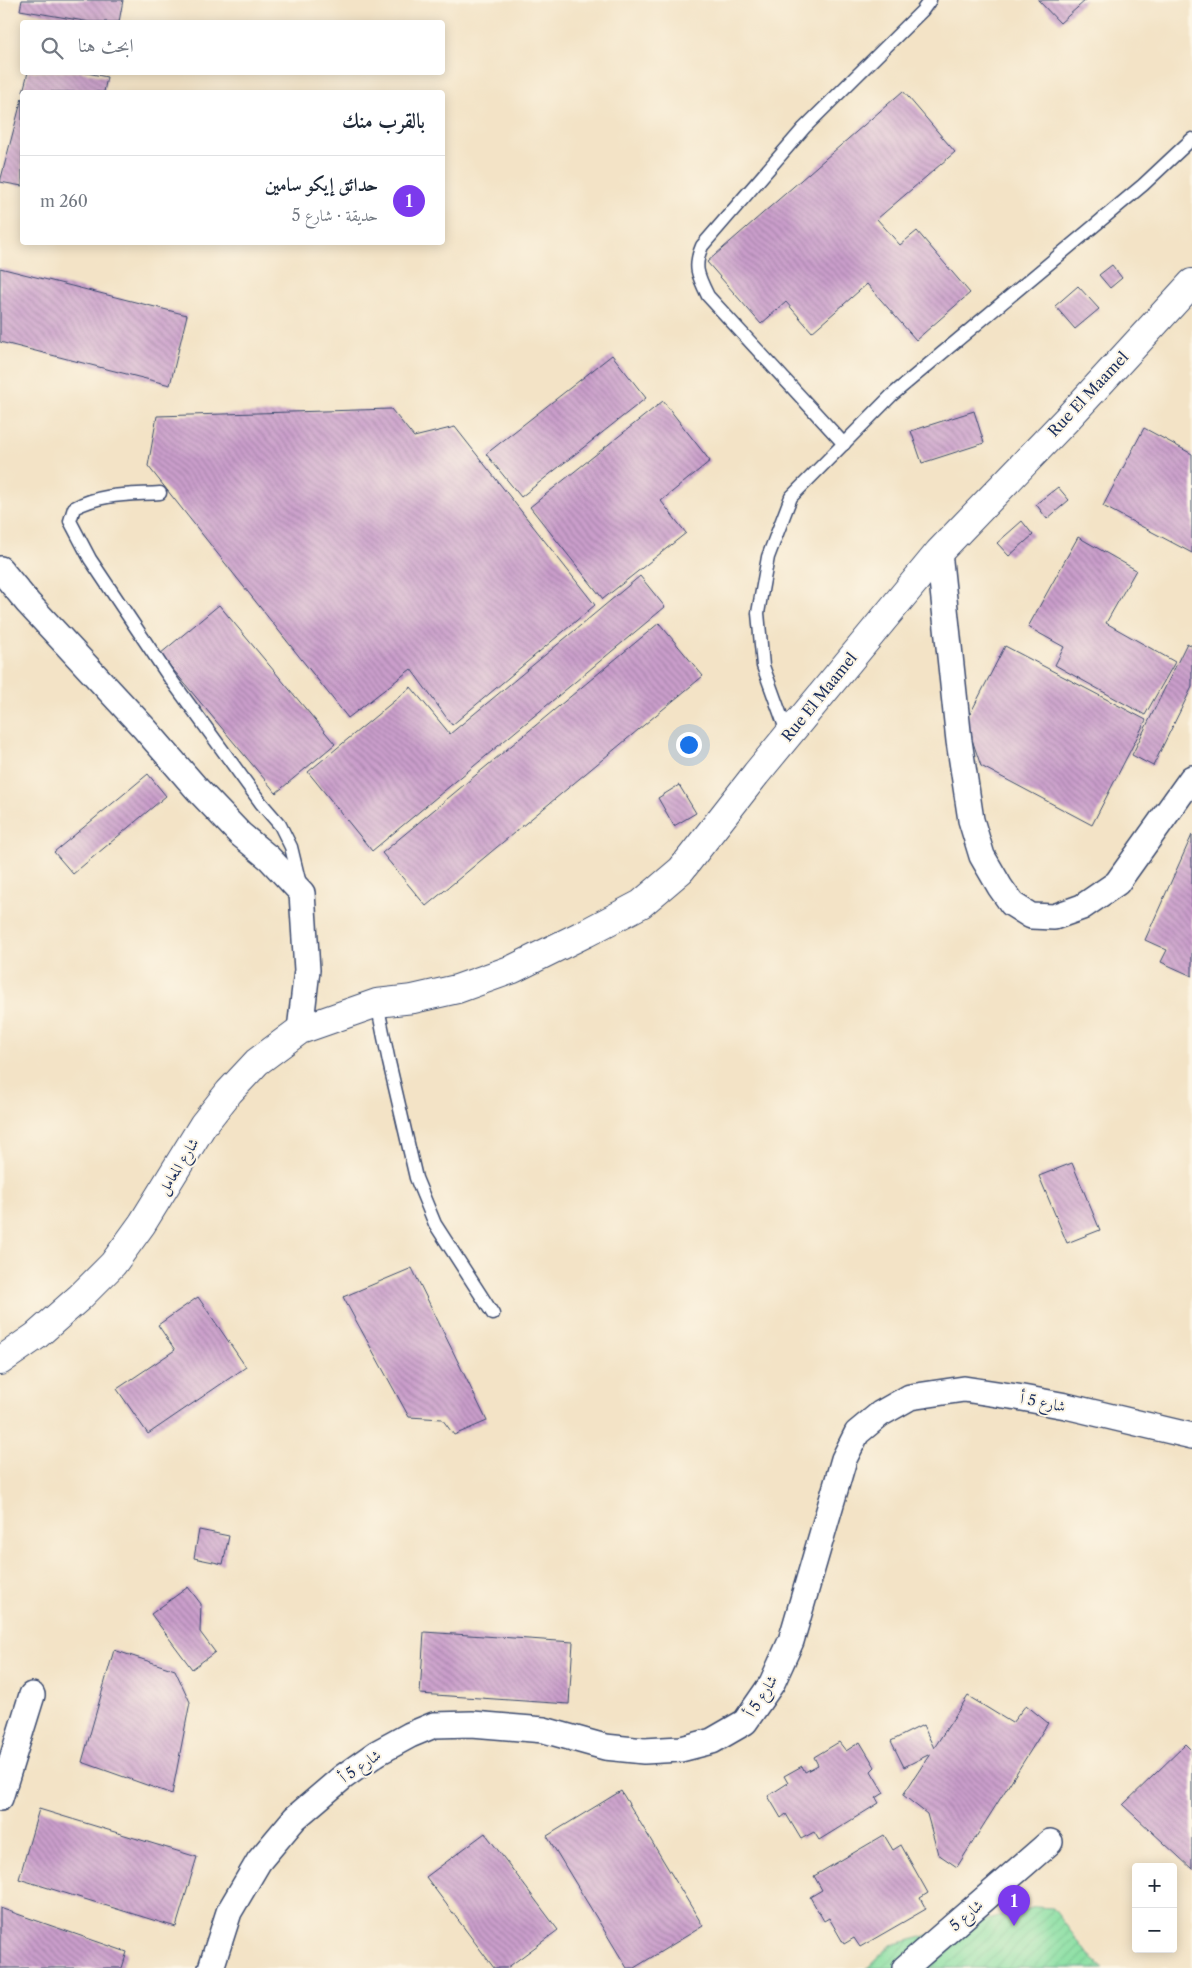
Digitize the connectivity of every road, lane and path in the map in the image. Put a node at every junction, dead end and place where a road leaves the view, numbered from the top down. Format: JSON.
{"nodes":[{"id":1,"x":930,"y":0,"type":"edge"},
{"id":2,"x":1192,"y":139,"type":"edge"},
{"id":3,"x":1192,"y":283,"type":"edge"},
{"id":4,"x":844,"y":444,"type":"junction"},
{"id":5,"x":160,"y":493,"type":"dead end"},
{"id":6,"x":939,"y":552,"type":"junction"},
{"id":7,"x":0,"y":569,"type":"edge"},
{"id":8,"x":788,"y":735,"type":"junction"},
{"id":9,"x":1192,"y":778,"type":"edge"},
{"id":10,"x":302,"y":893,"type":"junction"},
{"id":11,"x":378,"y":1002,"type":"junction"},
{"id":12,"x":300,"y":1030,"type":"junction"},
{"id":13,"x":493,"y":1314,"type":"dead end"},
{"id":14,"x":0,"y":1361,"type":"edge"},
{"id":15,"x":1192,"y":1436,"type":"edge"},
{"id":16,"x":32,"y":1695,"type":"dead end"},
{"id":17,"x":0,"y":1798,"type":"edge"},
{"id":18,"x":1050,"y":1842,"type":"dead end"},
{"id":19,"x":211,"y":1968,"type":"edge"},
{"id":20,"x":905,"y":1968,"type":"edge"}],
"edges":[{"from":1,"to":4,"type":"lane"},
{"from":2,"to":4,"type":"lane"},
{"from":3,"to":6,"type":"street","name":"Rue El Maamel"},
{"from":4,"to":8,"type":"lane"},
{"from":5,"to":10,"type":"lane"},
{"from":6,"to":8,"type":"street","name":"Rue El Maamel"},
{"from":6,"to":9,"type":"street"},
{"from":7,"to":10,"type":"street"},
{"from":8,"to":11,"type":"street","name":"Rue El Maamel"},
{"from":10,"to":12,"type":"street"},
{"from":11,"to":12,"type":"street","name":"شارع المعامل"},
{"from":11,"to":13,"type":"lane"},
{"from":12,"to":14,"type":"street","name":"شارع المعامل"},
{"from":15,"to":19,"type":"street","name":"شارع 5 أ"},
{"from":16,"to":17,"type":"street"},
{"from":18,"to":20,"type":"street","name":"شارع 5"}]}
